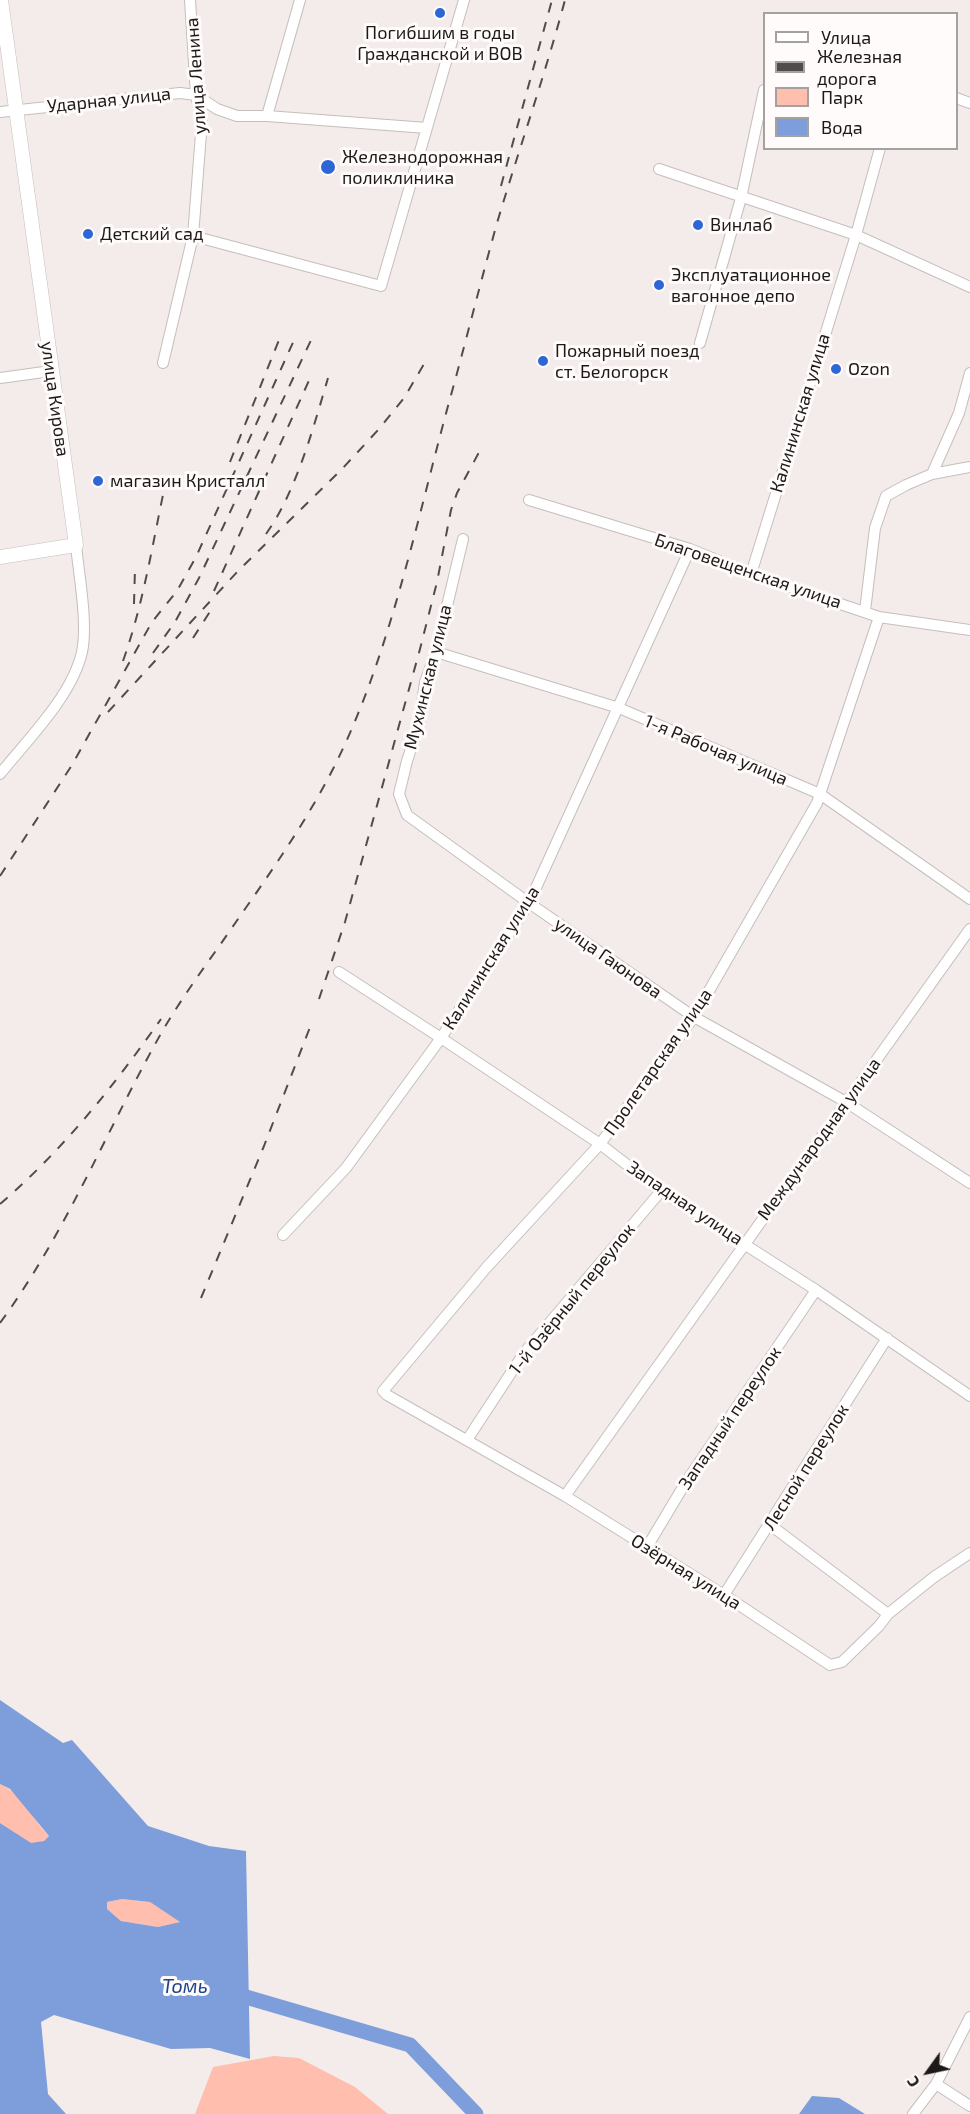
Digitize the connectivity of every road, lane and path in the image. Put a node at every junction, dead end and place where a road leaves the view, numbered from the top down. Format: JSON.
{"nodes":[{"id":1,"x":1,"y":0,"type":"edge"},
{"id":2,"x":190,"y":0,"type":"edge"},
{"id":3,"x":300,"y":0,"type":"edge"},
{"id":4,"x":464,"y":0,"type":"edge"},
{"id":5,"x":196,"y":95,"type":"junction"},
{"id":6,"x":763,"y":99,"type":"edge"},
{"id":7,"x":17,"y":110,"type":"junction"},
{"id":8,"x":0,"y":112,"type":"edge"},
{"id":9,"x":267,"y":116,"type":"junction"},
{"id":10,"x":427,"y":128,"type":"junction"},
{"id":11,"x":879,"y":150,"type":"edge"},
{"id":12,"x":659,"y":169,"type":"dead end"},
{"id":13,"x":741,"y":198,"type":"junction"},
{"id":14,"x":856,"y":235,"type":"junction"},
{"id":15,"x":193,"y":236,"type":"junction"},
{"id":16,"x":970,"y":287,"type":"edge"},
{"id":17,"x":700,"y":343,"type":"dead end"},
{"id":18,"x":163,"y":363,"type":"dead end"},
{"id":19,"x":51,"y":371,"type":"junction"},
{"id":20,"x":970,"y":373,"type":"edge"},
{"id":21,"x":0,"y":378,"type":"edge"},
{"id":22,"x":970,"y":467,"type":"edge"},
{"id":23,"x":932,"y":474,"type":"junction"},
{"id":24,"x":529,"y":500,"type":"dead end"},
{"id":25,"x":463,"y":539,"type":"dead end"},
{"id":26,"x":76,"y":545,"type":"junction"},
{"id":27,"x":690,"y":549,"type":"junction"},
{"id":28,"x":0,"y":557,"type":"edge"},
{"id":29,"x":751,"y":574,"type":"junction"},
{"id":30,"x":865,"y":611,"type":"junction"},
{"id":31,"x":879,"y":617,"type":"junction"},
{"id":32,"x":970,"y":630,"type":"edge"},
{"id":33,"x":436,"y":652,"type":"junction"},
{"id":34,"x":619,"y":708,"type":"junction"},
{"id":35,"x":0,"y":774,"type":"edge"},
{"id":36,"x":820,"y":794,"type":"junction"},
{"id":37,"x":407,"y":815,"type":"joint"},
{"id":38,"x":970,"y":899,"type":"edge"},
{"id":39,"x":530,"y":903,"type":"junction"},
{"id":40,"x":970,"y":929,"type":"edge"},
{"id":41,"x":339,"y":972,"type":"dead end"},
{"id":42,"x":694,"y":1017,"type":"junction"},
{"id":43,"x":441,"y":1038,"type":"junction"},
{"id":44,"x":846,"y":1102,"type":"junction"},
{"id":45,"x":600,"y":1144,"type":"junction"},
{"id":46,"x":970,"y":1183,"type":"edge"},
{"id":47,"x":661,"y":1191,"type":"junction"},
{"id":48,"x":283,"y":1235,"type":"dead end"},
{"id":49,"x":744,"y":1243,"type":"junction"},
{"id":50,"x":816,"y":1290,"type":"junction"},
{"id":51,"x":887,"y":1338,"type":"junction"},
{"id":52,"x":383,"y":1391,"type":"joint"},
{"id":53,"x":970,"y":1396,"type":"edge"},
{"id":54,"x":467,"y":1440,"type":"junction"},
{"id":55,"x":565,"y":1496,"type":"junction"},
{"id":56,"x":769,"y":1524,"type":"junction"},
{"id":57,"x":647,"y":1547,"type":"junction"},
{"id":58,"x":970,"y":1552,"type":"edge"},
{"id":59,"x":724,"y":1595,"type":"junction"},
{"id":60,"x":888,"y":1614,"type":"junction"},
{"id":61,"x":970,"y":2017,"type":"edge"},
{"id":62,"x":936,"y":2084,"type":"junction"},
{"id":63,"x":970,"y":2106,"type":"edge"},
{"id":64,"x":913,"y":2114,"type":"edge"}],
"edges":[{"from":1,"to":7,"type":"main road","name":"улица Кирова"},
{"from":2,"to":5,"type":"street","name":"улица Ленина"},
{"from":3,"to":9,"type":"street"},
{"from":4,"to":10,"type":"street"},
{"from":5,"to":7,"type":"street","name":"Ударная улица"},
{"from":5,"to":9,"type":"street","name":"Ударная улица"},
{"from":5,"to":15,"type":"street","name":"улица Ленина"},
{"from":6,"to":13,"type":"street"},
{"from":7,"to":8,"type":"street","name":"Ударная улица"},
{"from":7,"to":19,"type":"main road","name":"улица Кирова"},
{"from":9,"to":10,"type":"street","name":"Ударная улица"},
{"from":10,"to":15,"type":"street"},
{"from":11,"to":14,"type":"street","name":"Калининская улица"},
{"from":12,"to":13,"type":"street"},
{"from":13,"to":14,"type":"street"},
{"from":13,"to":17,"type":"street"},
{"from":14,"to":16,"type":"street"},
{"from":14,"to":29,"type":"street","name":"Калининская улица"},
{"from":15,"to":18,"type":"street","name":"улица Ленина"},
{"from":19,"to":21,"type":"street"},
{"from":19,"to":26,"type":"main road","name":"улица Кирова"},
{"from":20,"to":23,"type":"street"},
{"from":22,"to":23,"type":"street"},
{"from":23,"to":30,"type":"street"},
{"from":24,"to":27,"type":"street","name":"Благовещенская улица"},
{"from":25,"to":33,"type":"street","name":"Мухинская улица"},
{"from":26,"to":28,"type":"main road"},
{"from":26,"to":35,"type":"street","name":"улица Кирова"},
{"from":27,"to":29,"type":"street","name":"Благовещенская улица"},
{"from":27,"to":34,"type":"street","name":"Калининская улица"},
{"from":29,"to":30,"type":"street","name":"Благовещенская улица"},
{"from":30,"to":31,"type":"street","name":"Благовещенская улица"},
{"from":31,"to":32,"type":"street","name":"Благовещенская улица"},
{"from":31,"to":36,"type":"street","name":"Пролетарская улица"},
{"from":33,"to":34,"type":"street","name":"1-я Рабочая улица"},
{"from":33,"to":37,"type":"street","name":"Мухинская улица"},
{"from":34,"to":36,"type":"street","name":"1-я Рабочая улица"},
{"from":34,"to":39,"type":"street","name":"Калининская улица"},
{"from":36,"to":38,"type":"street","name":"1-я Рабочая улица"},
{"from":36,"to":42,"type":"street","name":"Пролетарская улица"},
{"from":37,"to":39,"type":"street","name":"улица Гаюнова"},
{"from":39,"to":42,"type":"street","name":"улица Гаюнова"},
{"from":39,"to":43,"type":"street","name":"Калининская улица"},
{"from":40,"to":44,"type":"street","name":"Международная улица"},
{"from":41,"to":43,"type":"street","name":"Западная улица"},
{"from":42,"to":44,"type":"street","name":"улица Гаюнова"},
{"from":42,"to":45,"type":"street","name":"Пролетарская улица"},
{"from":43,"to":45,"type":"street","name":"Западная улица"},
{"from":43,"to":48,"type":"street","name":"Калининская улица"},
{"from":44,"to":46,"type":"street","name":"улица Гаюнова"},
{"from":44,"to":49,"type":"street","name":"Международная улица"},
{"from":45,"to":47,"type":"street","name":"Западная улица"},
{"from":45,"to":52,"type":"street","name":"Пролетарская улица"},
{"from":47,"to":49,"type":"street","name":"Западная улица"},
{"from":47,"to":54,"type":"street","name":"1-й Озёрный переулок"},
{"from":49,"to":50,"type":"street","name":"Западная улица"},
{"from":49,"to":55,"type":"street","name":"Международная улица"},
{"from":50,"to":51,"type":"street","name":"Западная улица"},
{"from":50,"to":57,"type":"street","name":"Западный переулок"},
{"from":51,"to":53,"type":"street","name":"Западная улица"},
{"from":51,"to":56,"type":"street","name":"Лесной переулок"},
{"from":52,"to":54,"type":"street","name":"Озёрная улица"},
{"from":54,"to":55,"type":"street","name":"Озёрная улица"},
{"from":55,"to":57,"type":"street","name":"Озёрная улица"},
{"from":56,"to":59,"type":"street","name":"Лесной переулок"},
{"from":56,"to":60,"type":"street"},
{"from":57,"to":59,"type":"street","name":"Озёрная улица"},
{"from":58,"to":60,"type":"street","name":"Озёрная улица"},
{"from":59,"to":60,"type":"street","name":"Озёрная улица"},
{"from":61,"to":62,"type":"street"},
{"from":62,"to":63,"type":"street"},
{"from":62,"to":64,"type":"street"}]}
